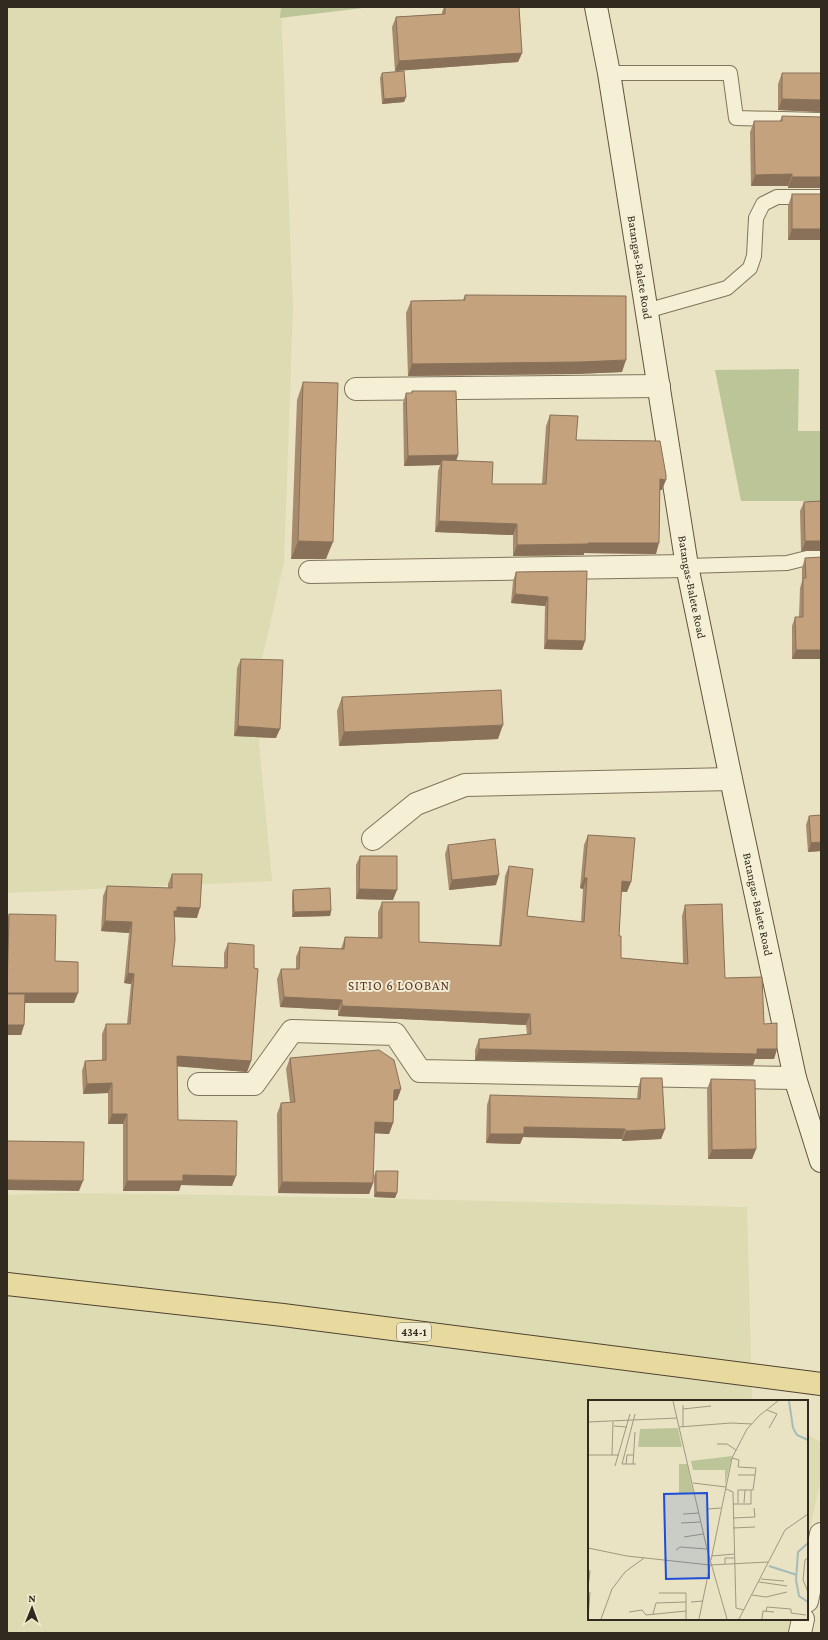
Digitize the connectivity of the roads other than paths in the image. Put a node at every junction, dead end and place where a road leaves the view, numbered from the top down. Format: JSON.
{"nodes":[{"id":1,"x":596,"y":7,"type":"edge"},
{"id":2,"x":609,"y":73,"type":"junction"},
{"id":3,"x":821,"y":120,"type":"edge"},
{"id":4,"x":821,"y":197,"type":"edge"},
{"id":5,"x":646,"y":311,"type":"junction"},
{"id":6,"x":659,"y":386,"type":"junction"},
{"id":7,"x":356,"y":389,"type":"dead end"},
{"id":8,"x":821,"y":558,"type":"edge"},
{"id":9,"x":687,"y":566,"type":"junction"},
{"id":10,"x":310,"y":572,"type":"dead end"},
{"id":11,"x":731,"y":779,"type":"junction"},
{"id":12,"x":373,"y":839,"type":"dead end"},
{"id":13,"x":795,"y":1078,"type":"junction"},
{"id":14,"x":199,"y":1084,"type":"dead end"},
{"id":15,"x":821,"y":1161,"type":"edge"},
{"id":16,"x":7,"y":1284,"type":"edge"},
{"id":17,"x":821,"y":1384,"type":"edge"},
{"id":18,"x":821,"y":1534,"type":"edge"},
{"id":19,"x":808,"y":1595,"type":"edge"},
{"id":20,"x":803,"y":1620,"type":"edge"},
{"id":21,"x":800,"y":1633,"type":"edge"}],
"edges":[{"from":1,"to":2,"type":"street","name":"Batangas-Balete Road"},
{"from":2,"to":3,"type":"lane"},
{"from":2,"to":5,"type":"street","name":"Batangas-Balete Road"},
{"from":4,"to":5,"type":"lane"},
{"from":5,"to":6,"type":"street","name":"Batangas-Balete Road"},
{"from":6,"to":7,"type":"street"},
{"from":6,"to":9,"type":"street","name":"Batangas-Balete Road"},
{"from":8,"to":9,"type":"lane"},
{"from":9,"to":10,"type":"street"},
{"from":9,"to":11,"type":"street","name":"Batangas-Balete Road"},
{"from":11,"to":12,"type":"street"},
{"from":11,"to":13,"type":"street","name":"Batangas-Balete Road"},
{"from":13,"to":14,"type":"street"},
{"from":13,"to":15,"type":"street","name":"Batangas-Balete Road"},
{"from":16,"to":17,"type":"main road","number":"434-1"},
{"from":18,"to":19,"type":"street"},
{"from":20,"to":21,"type":"street"}]}
